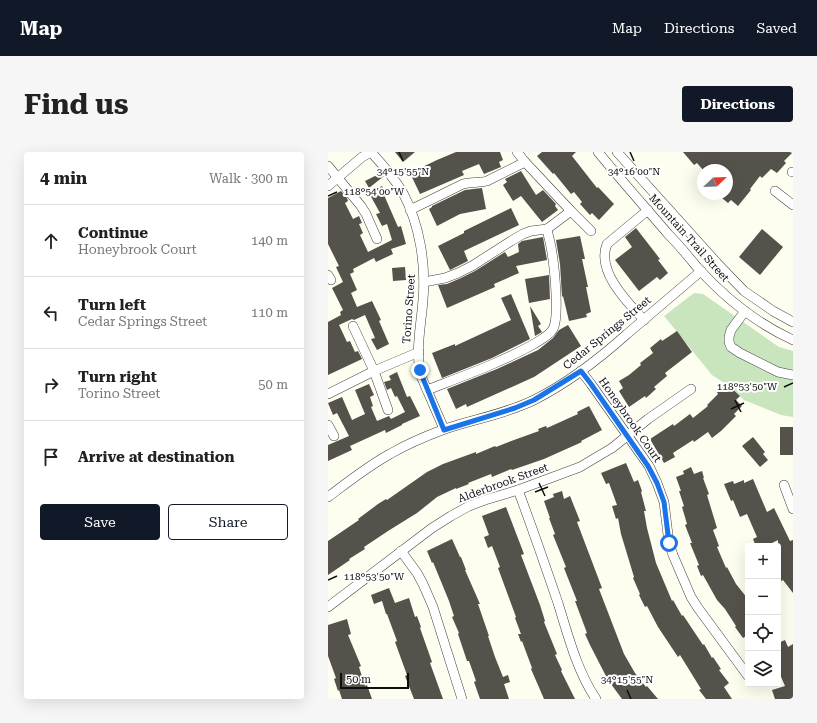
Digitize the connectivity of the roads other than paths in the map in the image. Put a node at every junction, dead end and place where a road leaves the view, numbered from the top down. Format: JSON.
{"nodes":[{"id":1,"x":371,"y":152,"type":"edge"},
{"id":2,"x":517,"y":152,"type":"edge"},
{"id":3,"x":598,"y":152,"type":"edge"},
{"id":4,"x":617,"y":152,"type":"edge"},
{"id":5,"x":525,"y":162,"type":"junction"},
{"id":6,"x":328,"y":166,"type":"edge"},
{"id":7,"x":338,"y":178,"type":"junction"},
{"id":8,"x":328,"y":186,"type":"edge"},
{"id":9,"x":775,"y":191,"type":"dead end"},
{"id":10,"x":793,"y":205,"type":"edge"},
{"id":11,"x":410,"y":210,"type":"junction"},
{"id":12,"x":648,"y":210,"type":"junction"},
{"id":13,"x":571,"y":211,"type":"junction"},
{"id":14,"x":547,"y":229,"type":"junction"},
{"id":15,"x":591,"y":231,"type":"dead end"},
{"id":16,"x":377,"y":239,"type":"dead end"},
{"id":17,"x":701,"y":271,"type":"junction"},
{"id":18,"x":424,"y":282,"type":"junction"},
{"id":19,"x":744,"y":311,"type":"junction"},
{"id":20,"x":644,"y":320,"type":"junction"},
{"id":21,"x":793,"y":322,"type":"edge"},
{"id":22,"x":353,"y":326,"type":"dead end"},
{"id":23,"x":793,"y":340,"type":"edge"},
{"id":24,"x":419,"y":352,"type":"junction"},
{"id":25,"x":374,"y":371,"type":"junction"},
{"id":26,"x":581,"y":371,"type":"junction"},
{"id":27,"x":793,"y":375,"type":"edge"},
{"id":28,"x":691,"y":389,"type":"dead end"},
{"id":29,"x":427,"y":390,"type":"junction"},
{"id":30,"x":328,"y":394,"type":"edge"},
{"id":31,"x":388,"y":410,"type":"dead end"},
{"id":32,"x":328,"y":425,"type":"edge"},
{"id":33,"x":444,"y":430,"type":"junction"},
{"id":34,"x":334,"y":436,"type":"dead end"},
{"id":35,"x":627,"y":436,"type":"junction"},
{"id":36,"x":784,"y":485,"type":"dead end"},
{"id":37,"x":518,"y":490,"type":"junction"},
{"id":38,"x":328,"y":497,"type":"edge"},
{"id":39,"x":793,"y":509,"type":"edge"},
{"id":40,"x":401,"y":551,"type":"junction"},
{"id":41,"x":328,"y":607,"type":"edge"},
{"id":42,"x":745,"y":672,"type":"edge"},
{"id":43,"x":462,"y":699,"type":"edge"},
{"id":44,"x":596,"y":699,"type":"edge"}],
"edges":[{"from":1,"to":7,"type":"street"},
{"from":1,"to":11,"type":"street","name":"Torino Street"},
{"from":2,"to":5,"type":"street"},
{"from":3,"to":12,"type":"street","name":"Mountain Trail Street"},
{"from":4,"to":21,"type":"street","name":"Mountain Trail Street"},
{"from":5,"to":11,"type":"street"},
{"from":5,"to":13,"type":"street"},
{"from":6,"to":7,"type":"street"},
{"from":7,"to":8,"type":"street"},
{"from":7,"to":16,"type":"street"},
{"from":9,"to":10,"type":"street"},
{"from":11,"to":18,"type":"street","name":"Torino Street"},
{"from":12,"to":17,"type":"street","name":"Mountain Trail Street"},
{"from":12,"to":20,"type":"street"},
{"from":13,"to":14,"type":"street"},
{"from":13,"to":15,"type":"street"},
{"from":14,"to":18,"type":"street"},
{"from":14,"to":29,"type":"street"},
{"from":17,"to":19,"type":"street","name":"Mountain Trail Street"},
{"from":17,"to":20,"type":"street","name":"Cedar Springs Street"},
{"from":18,"to":24,"type":"street","name":"Torino Street"},
{"from":19,"to":23,"type":"street","name":"Mountain Trail Street"},
{"from":19,"to":27,"type":"street"},
{"from":20,"to":26,"type":"street","name":"Cedar Springs Street"},
{"from":22,"to":25,"type":"street"},
{"from":24,"to":25,"type":"street"},
{"from":24,"to":29,"type":"street","name":"Torino Street"},
{"from":25,"to":30,"type":"street"},
{"from":25,"to":31,"type":"street"},
{"from":26,"to":33,"type":"street","name":"Cedar Springs Street"},
{"from":26,"to":35,"type":"street","name":"Honeybrook Court"},
{"from":28,"to":35,"type":"street","name":"Alderbrook Street"},
{"from":29,"to":33,"type":"street","name":"Torino Street"},
{"from":32,"to":34,"type":"street"},
{"from":33,"to":38,"type":"street","name":"Cedar Springs Street"},
{"from":35,"to":37,"type":"street","name":"Alderbrook Street"},
{"from":35,"to":42,"type":"street","name":"Honeybrook Court"},
{"from":36,"to":39,"type":"street"},
{"from":37,"to":40,"type":"street","name":"Alderbrook Street"},
{"from":37,"to":44,"type":"street"},
{"from":40,"to":41,"type":"street","name":"Alderbrook Street"},
{"from":40,"to":43,"type":"street"}]}
